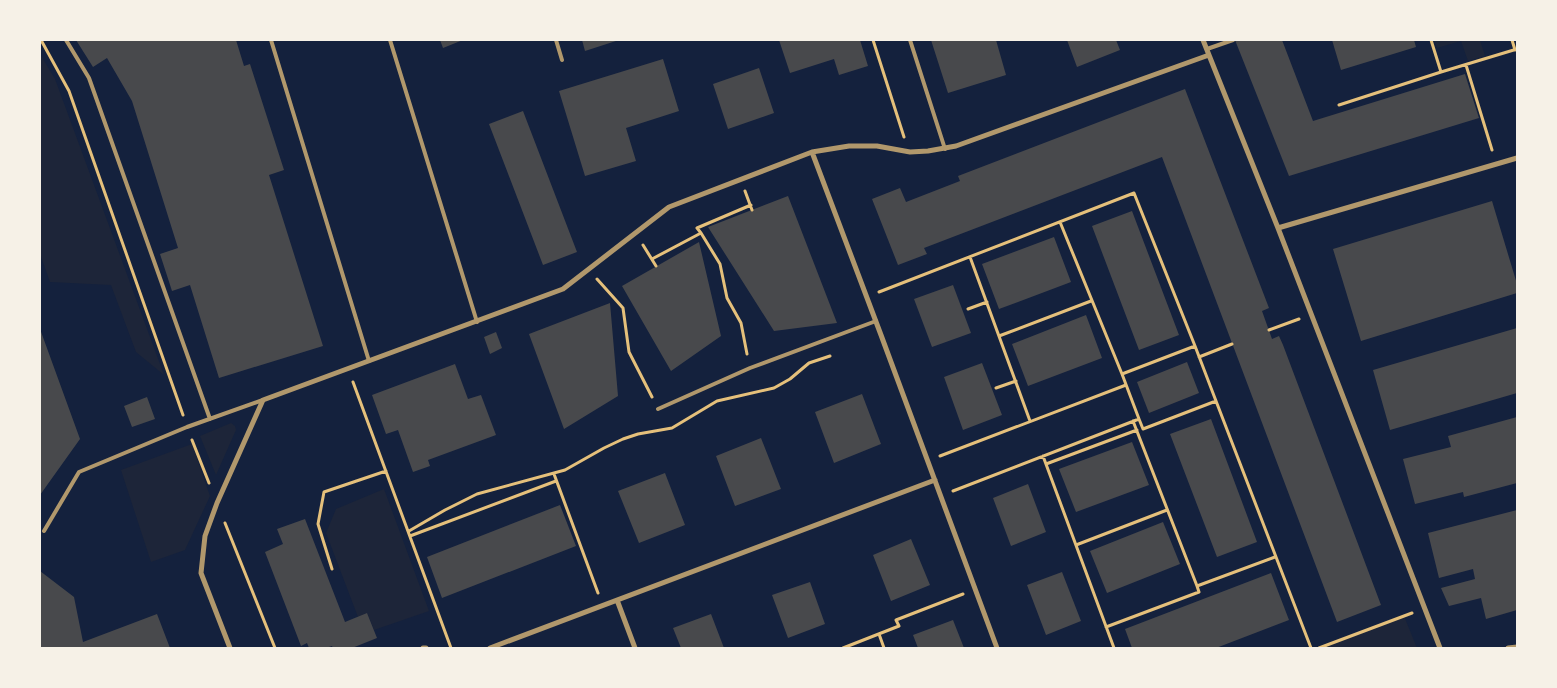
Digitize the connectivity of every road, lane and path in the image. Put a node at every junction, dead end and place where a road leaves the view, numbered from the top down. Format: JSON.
{"nodes":[{"id":1,"x":41,"y":40,"type":"edge"},
{"id":2,"x":66,"y":40,"type":"edge"},
{"id":3,"x":271,"y":40,"type":"edge"},
{"id":4,"x":390,"y":40,"type":"edge"},
{"id":5,"x":556,"y":40,"type":"edge"},
{"id":6,"x":873,"y":40,"type":"edge"},
{"id":7,"x":910,"y":40,"type":"edge"},
{"id":8,"x":1203,"y":40,"type":"edge"},
{"id":9,"x":1233,"y":40,"type":"edge"},
{"id":10,"x":1431,"y":40,"type":"edge"},
{"id":11,"x":1512,"y":40,"type":"edge"},
{"id":12,"x":1207,"y":49,"type":"junction"},
{"id":13,"x":1516,"y":50,"type":"edge"},
{"id":14,"x":1209,"y":55,"type":"junction"},
{"id":15,"x":562,"y":60,"type":"dead end"},
{"id":16,"x":1466,"y":65,"type":"junction"},
{"id":17,"x":1441,"y":72,"type":"junction"},
{"id":18,"x":1339,"y":105,"type":"dead end"},
{"id":19,"x":877,"y":146,"type":"junction"},
{"id":20,"x":945,"y":149,"type":"junction"},
{"id":21,"x":812,"y":152,"type":"junction"},
{"id":22,"x":1517,"y":158,"type":"edge"},
{"id":23,"x":1497,"y":165,"type":"junction"},
{"id":24,"x":750,"y":205,"type":"dead end"},
{"id":25,"x":1060,"y":222,"type":"junction"},
{"id":26,"x":1278,"y":228,"type":"junction"},
{"id":27,"x":701,"y":233,"type":"junction"},
{"id":28,"x":636,"y":234,"type":"junction"},
{"id":29,"x":970,"y":257,"type":"junction"},
{"id":30,"x":652,"y":260,"type":"junction"},
{"id":31,"x":656,"y":266,"type":"dead end"},
{"id":32,"x":588,"y":270,"type":"junction"},
{"id":33,"x":866,"y":297,"type":"junction"},
{"id":34,"x":1091,"y":301,"type":"junction"},
{"id":35,"x":987,"y":302,"type":"junction"},
{"id":36,"x":968,"y":309,"type":"dead end"},
{"id":37,"x":1311,"y":314,"type":"junction"},
{"id":38,"x":876,"y":321,"type":"junction"},
{"id":39,"x":478,"y":322,"type":"junction"},
{"id":40,"x":1269,"y":330,"type":"dead end"},
{"id":41,"x":999,"y":336,"type":"junction"},
{"id":42,"x":1232,"y":344,"type":"dead end"},
{"id":43,"x":1195,"y":346,"type":"junction"},
{"id":44,"x":836,"y":353,"type":"dead end"},
{"id":45,"x":1199,"y":357,"type":"junction"},
{"id":46,"x":369,"y":361,"type":"junction"},
{"id":47,"x":750,"y":368,"type":"junction"},
{"id":48,"x":348,"y":369,"type":"junction"},
{"id":49,"x":1122,"y":374,"type":"junction"},
{"id":50,"x":1016,"y":380,"type":"junction"},
{"id":51,"x":1126,"y":385,"type":"junction"},
{"id":52,"x":996,"y":388,"type":"dead end"},
{"id":53,"x":263,"y":400,"type":"junction"},
{"id":54,"x":1216,"y":401,"type":"junction"},
{"id":55,"x":658,"y":409,"type":"joint"},
{"id":56,"x":210,"y":419,"type":"junction"},
{"id":57,"x":1139,"y":419,"type":"junction"},
{"id":58,"x":1133,"y":421,"type":"junction"},
{"id":59,"x":1030,"y":422,"type":"junction"},
{"id":60,"x":188,"y":427,"type":"junction"},
{"id":61,"x":1136,"y":430,"type":"junction"},
{"id":62,"x":1043,"y":456,"type":"junction"},
{"id":63,"x":928,"y":460,"type":"junction"},
{"id":64,"x":1046,"y":464,"type":"junction"},
{"id":65,"x":386,"y":471,"type":"junction"},
{"id":66,"x":554,"y":474,"type":"junction"},
{"id":67,"x":935,"y":480,"type":"junction"},
{"id":68,"x":556,"y":481,"type":"junction"},
{"id":69,"x":941,"y":495,"type":"junction"},
{"id":70,"x":217,"y":503,"type":"junction"},
{"id":71,"x":1167,"y":510,"type":"junction"},
{"id":72,"x":44,"y":531,"type":"dead end"},
{"id":73,"x":409,"y":531,"type":"junction"},
{"id":74,"x":410,"y":536,"type":"junction"},
{"id":75,"x":1076,"y":545,"type":"junction"},
{"id":76,"x":1275,"y":557,"type":"junction"},
{"id":77,"x":332,"y":569,"type":"dead end"},
{"id":78,"x":1197,"y":586,"type":"junction"},
{"id":79,"x":975,"y":589,"type":"junction"},
{"id":80,"x":617,"y":600,"type":"junction"},
{"id":81,"x":603,"y":606,"type":"junction"},
{"id":82,"x":1424,"y":608,"type":"junction"},
{"id":83,"x":1106,"y":628,"type":"junction"},
{"id":84,"x":879,"y":634,"type":"junction"},
{"id":85,"x":1517,"y":646,"type":"edge"},
{"id":86,"x":230,"y":648,"type":"edge"},
{"id":87,"x":274,"y":648,"type":"edge"},
{"id":88,"x":451,"y":648,"type":"edge"},
{"id":89,"x":490,"y":648,"type":"edge"},
{"id":90,"x":635,"y":648,"type":"edge"},
{"id":91,"x":843,"y":648,"type":"edge"},
{"id":92,"x":884,"y":648,"type":"edge"},
{"id":93,"x":997,"y":648,"type":"edge"},
{"id":94,"x":1114,"y":648,"type":"edge"},
{"id":95,"x":1310,"y":648,"type":"edge"},
{"id":96,"x":1319,"y":648,"type":"edge"},
{"id":97,"x":1440,"y":648,"type":"edge"},
{"id":98,"x":1508,"y":648,"type":"edge"}],
"edges":[{"from":1,"to":60,"type":"path"},
{"from":2,"to":56,"type":"lane"},
{"from":3,"to":46,"type":"lane"},
{"from":4,"to":39,"type":"lane"},
{"from":5,"to":15,"type":"lane"},
{"from":6,"to":19,"type":"path"},
{"from":7,"to":20,"type":"lane"},
{"from":8,"to":12,"type":"street"},
{"from":9,"to":12,"type":"lane"},
{"from":10,"to":17,"type":"path"},
{"from":11,"to":13,"type":"path"},
{"from":12,"to":14,"type":"street"},
{"from":13,"to":16,"type":"path"},
{"from":14,"to":20,"type":"street"},
{"from":14,"to":26,"type":"street"},
{"from":16,"to":17,"type":"path"},
{"from":16,"to":23,"type":"path"},
{"from":17,"to":18,"type":"path"},
{"from":19,"to":20,"type":"street"},
{"from":19,"to":21,"type":"street"},
{"from":21,"to":28,"type":"street"},
{"from":21,"to":33,"type":"street"},
{"from":22,"to":23,"type":"street"},
{"from":23,"to":26,"type":"street"},
{"from":24,"to":27,"type":"path"},
{"from":25,"to":29,"type":"path"},
{"from":25,"to":34,"type":"path"},
{"from":25,"to":43,"type":"path"},
{"from":26,"to":37,"type":"street"},
{"from":27,"to":30,"type":"path"},
{"from":27,"to":47,"type":"path"},
{"from":28,"to":30,"type":"path"},
{"from":28,"to":32,"type":"street"},
{"from":29,"to":33,"type":"path"},
{"from":29,"to":35,"type":"path"},
{"from":30,"to":31,"type":"path"},
{"from":32,"to":39,"type":"street"},
{"from":32,"to":55,"type":"path"},
{"from":33,"to":38,"type":"street"},
{"from":34,"to":41,"type":"path"},
{"from":34,"to":49,"type":"path"},
{"from":35,"to":36,"type":"path"},
{"from":35,"to":41,"type":"path"},
{"from":37,"to":40,"type":"path"},
{"from":37,"to":82,"type":"street"},
{"from":38,"to":47,"type":"lane"},
{"from":38,"to":63,"type":"street"},
{"from":39,"to":46,"type":"street"},
{"from":41,"to":50,"type":"path"},
{"from":42,"to":45,"type":"path"},
{"from":43,"to":45,"type":"path"},
{"from":43,"to":49,"type":"path"},
{"from":44,"to":66,"type":"path"},
{"from":45,"to":54,"type":"path"},
{"from":46,"to":48,"type":"street"},
{"from":47,"to":55,"type":"lane"},
{"from":48,"to":53,"type":"street"},
{"from":48,"to":65,"type":"path"},
{"from":49,"to":51,"type":"path"},
{"from":50,"to":52,"type":"path"},
{"from":50,"to":59,"type":"path"},
{"from":51,"to":57,"type":"path"},
{"from":51,"to":59,"type":"path"},
{"from":53,"to":56,"type":"lane"},
{"from":53,"to":70,"type":"street"},
{"from":54,"to":57,"type":"path"},
{"from":54,"to":76,"type":"path"},
{"from":56,"to":60,"type":"lane"},
{"from":57,"to":58,"type":"path"},
{"from":58,"to":61,"type":"path"},
{"from":58,"to":62,"type":"path"},
{"from":59,"to":63,"type":"path"},
{"from":60,"to":70,"type":"path"},
{"from":60,"to":72,"type":"lane"},
{"from":61,"to":64,"type":"path"},
{"from":61,"to":71,"type":"path"},
{"from":62,"to":64,"type":"path"},
{"from":62,"to":69,"type":"path"},
{"from":63,"to":67,"type":"street"},
{"from":64,"to":75,"type":"path"},
{"from":65,"to":73,"type":"path"},
{"from":65,"to":77,"type":"path"},
{"from":66,"to":68,"type":"path"},
{"from":66,"to":73,"type":"path"},
{"from":67,"to":69,"type":"street"},
{"from":67,"to":80,"type":"street"},
{"from":68,"to":74,"type":"path"},
{"from":68,"to":81,"type":"path"},
{"from":69,"to":79,"type":"street"},
{"from":70,"to":86,"type":"street"},
{"from":70,"to":87,"type":"path"},
{"from":71,"to":75,"type":"path"},
{"from":71,"to":78,"type":"path"},
{"from":73,"to":74,"type":"path"},
{"from":74,"to":88,"type":"path"},
{"from":75,"to":83,"type":"path"},
{"from":76,"to":78,"type":"path"},
{"from":76,"to":95,"type":"path"},
{"from":78,"to":83,"type":"path"},
{"from":79,"to":84,"type":"path"},
{"from":79,"to":93,"type":"street"},
{"from":80,"to":81,"type":"street"},
{"from":80,"to":90,"type":"street"},
{"from":81,"to":89,"type":"street"},
{"from":82,"to":96,"type":"path"},
{"from":82,"to":97,"type":"street"},
{"from":83,"to":94,"type":"path"},
{"from":84,"to":91,"type":"path"},
{"from":84,"to":92,"type":"path"},
{"from":85,"to":98,"type":"street"}]}
